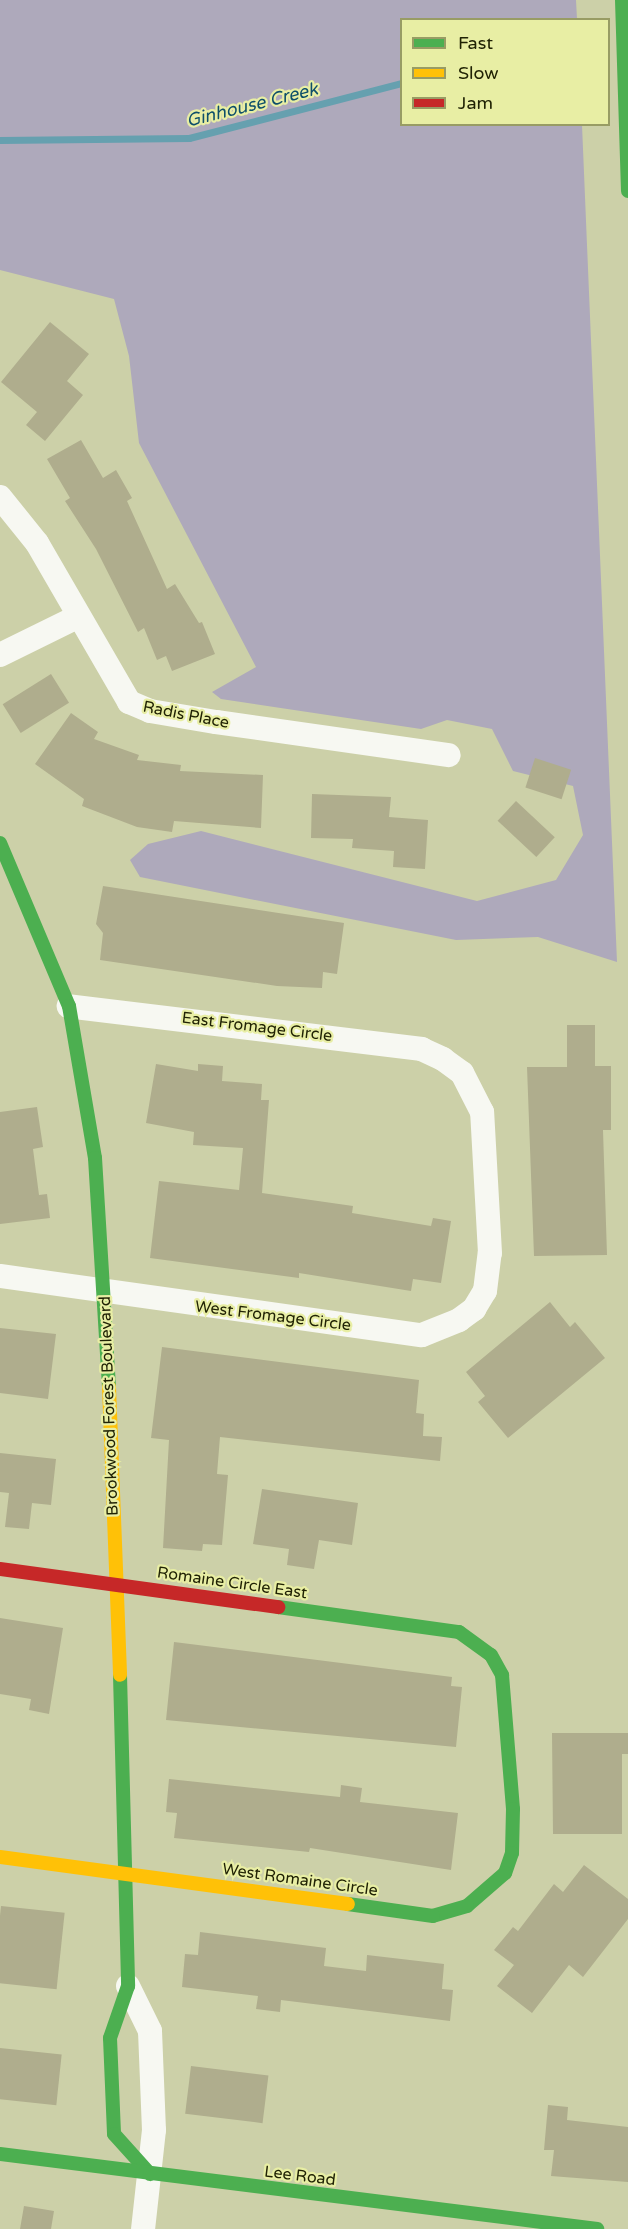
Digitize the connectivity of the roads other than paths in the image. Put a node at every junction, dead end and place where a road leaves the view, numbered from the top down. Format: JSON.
{"nodes":[{"id":1,"x":622,"y":0,"type":"edge"},
{"id":2,"x":628,"y":191,"type":"edge"},
{"id":3,"x":0,"y":497,"type":"edge"},
{"id":4,"x":77,"y":617,"type":"junction"},
{"id":5,"x":0,"y":655,"type":"edge"},
{"id":6,"x":449,"y":755,"type":"dead end"},
{"id":7,"x":0,"y":843,"type":"edge"},
{"id":8,"x":69,"y":1006,"type":"junction"},
{"id":9,"x":0,"y":1276,"type":"edge"},
{"id":10,"x":105,"y":1291,"type":"junction"},
{"id":11,"x":440,"y":1331,"type":"joint"},
{"id":12,"x":0,"y":1569,"type":"edge"},
{"id":13,"x":116,"y":1584,"type":"junction"},
{"id":14,"x":459,"y":1632,"type":"joint"},
{"id":15,"x":0,"y":1857,"type":"edge"},
{"id":16,"x":127,"y":1872,"type":"junction"},
{"id":17,"x":128,"y":1986,"type":"junction"},
{"id":18,"x":0,"y":2154,"type":"edge"},
{"id":19,"x":150,"y":2174,"type":"junction"},
{"id":20,"x":143,"y":2229,"type":"edge"},
{"id":21,"x":597,"y":2229,"type":"edge"}],
"edges":[{"from":1,"to":2,"type":"street"},
{"from":3,"to":4,"type":"street","name":"Radis Place"},
{"from":4,"to":5,"type":"street"},
{"from":4,"to":6,"type":"street","name":"Radis Place"},
{"from":7,"to":8,"type":"street","name":"Brookwood Forest Boulevard"},
{"from":8,"to":10,"type":"street","name":"Brookwood Forest Boulevard"},
{"from":8,"to":11,"type":"street","name":"East Fromage Circle"},
{"from":9,"to":10,"type":"street","name":"West Fromage Circle"},
{"from":10,"to":11,"type":"street","name":"West Fromage Circle"},
{"from":10,"to":13,"type":"street","name":"Brookwood Forest Boulevard"},
{"from":12,"to":13,"type":"street","name":"Romaine Circle East"},
{"from":13,"to":14,"type":"street","name":"Romaine Circle East"},
{"from":13,"to":16,"type":"street","name":"Brookwood Forest Boulevard"},
{"from":14,"to":16,"type":"street","name":"West Romaine Circle"},
{"from":15,"to":16,"type":"street","name":"West Romaine Circle"},
{"from":16,"to":17,"type":"street","name":"Brookwood Forest Boulevard"},
{"from":17,"to":19,"type":"street","name":"Brookwood Forest Boulevard"},
{"from":17,"to":19,"type":"street","name":"Brookwood Forest Boulevard"},
{"from":18,"to":19,"type":"street","name":"Lee Road"},
{"from":19,"to":20,"type":"street","name":"Brookwood Forest Boulevard"},
{"from":19,"to":21,"type":"street","name":"Lee Road"}]}
